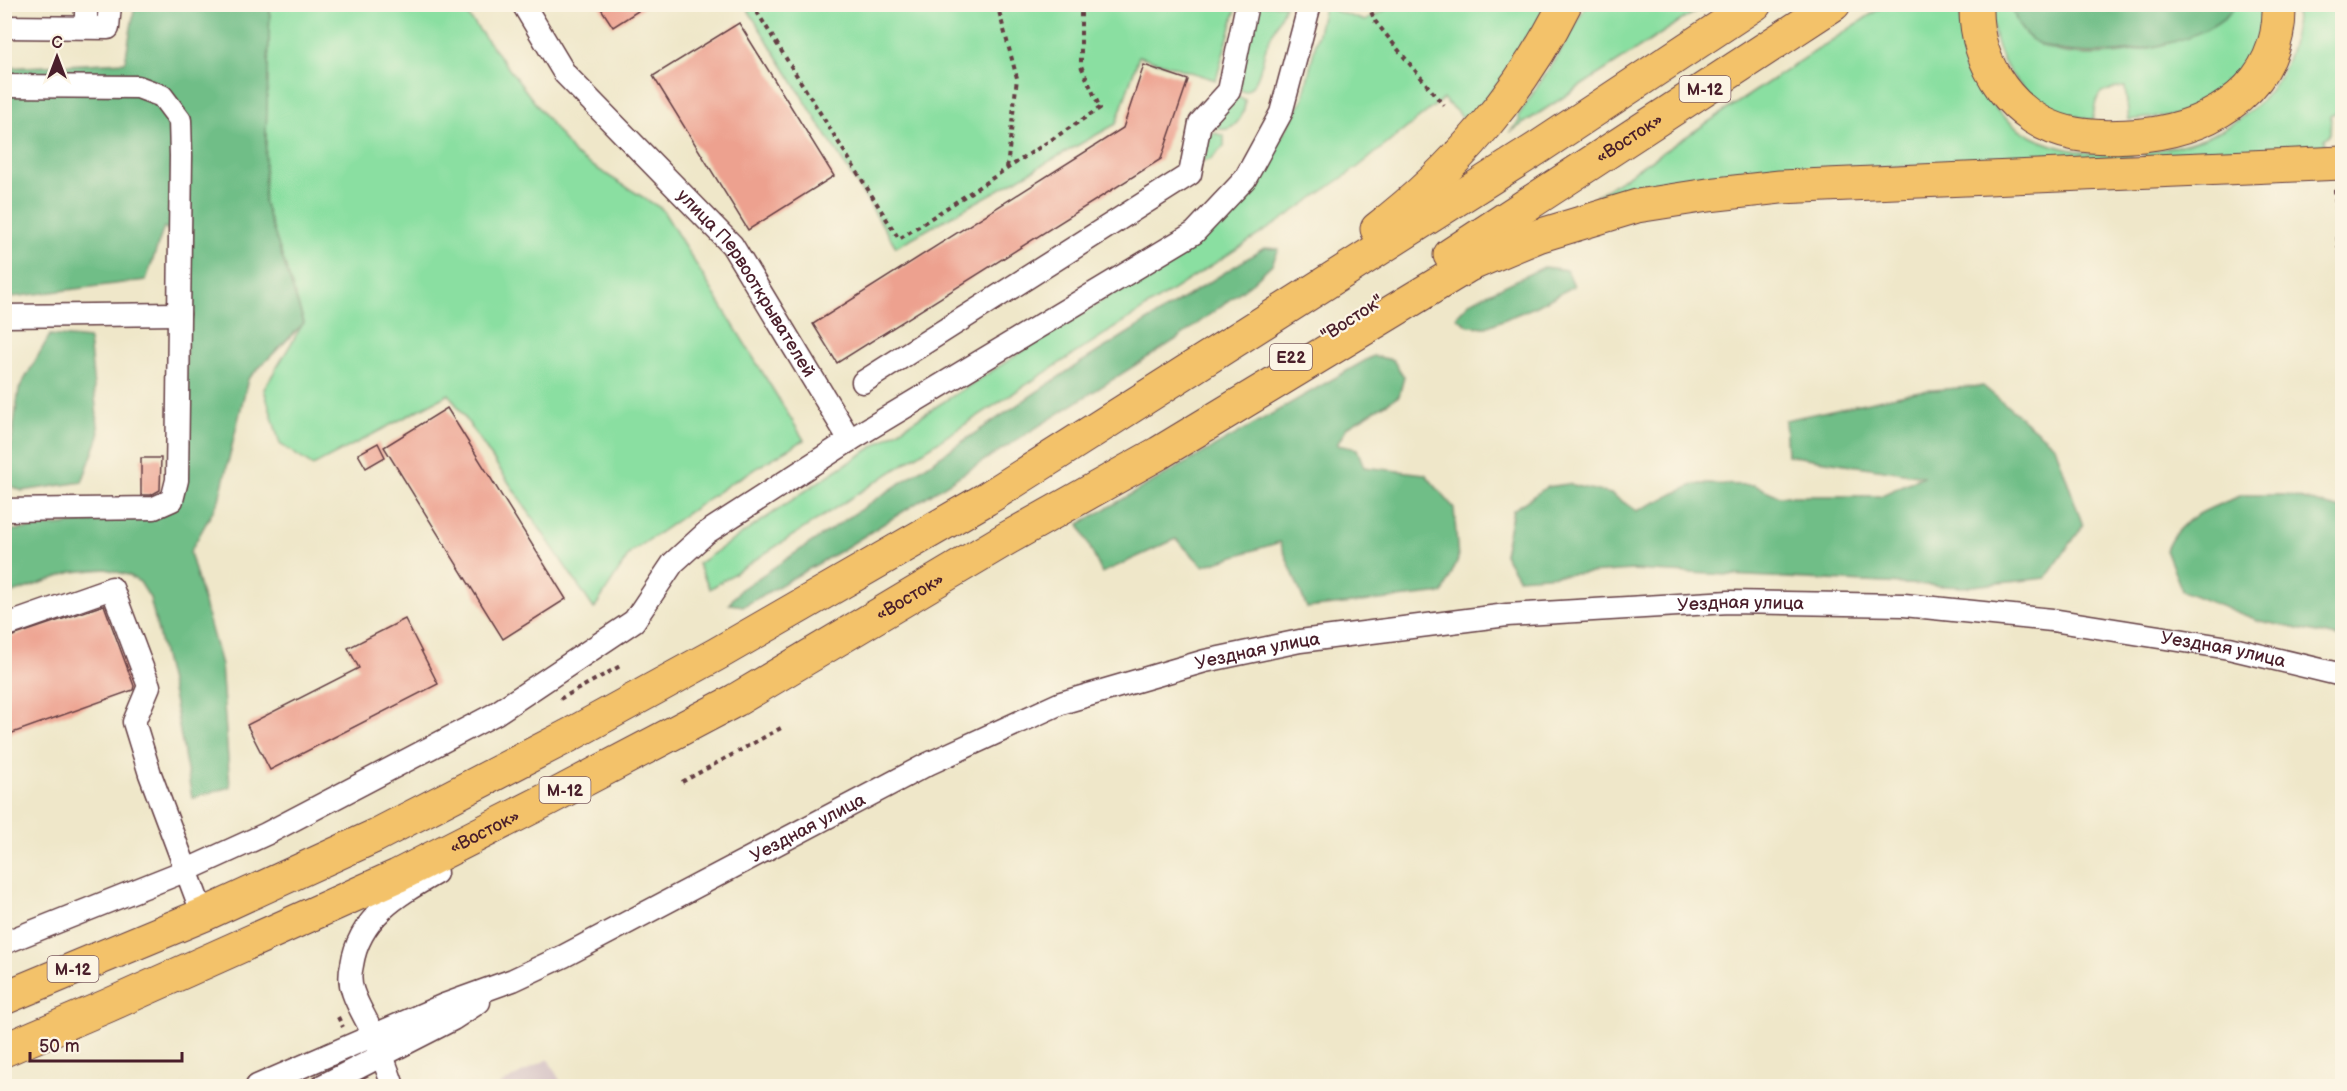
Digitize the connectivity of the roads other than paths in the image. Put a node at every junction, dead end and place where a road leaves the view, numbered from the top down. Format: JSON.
{"nodes":[{"id":1,"x":87,"y":4,"type":"edge"},
{"id":2,"x":110,"y":4,"type":"edge"},
{"id":3,"x":523,"y":4,"type":"edge"},
{"id":4,"x":1247,"y":4,"type":"edge"},
{"id":5,"x":1310,"y":4,"type":"edge"},
{"id":6,"x":1565,"y":4,"type":"edge"},
{"id":7,"x":1755,"y":4,"type":"edge"},
{"id":8,"x":1834,"y":4,"type":"edge"},
{"id":9,"x":1976,"y":4,"type":"edge"},
{"id":10,"x":2279,"y":4,"type":"edge"},
{"id":11,"x":4,"y":27,"type":"edge"},
{"id":12,"x":86,"y":27,"type":"junction"},
{"id":13,"x":4,"y":86,"type":"edge"},
{"id":14,"x":2338,"y":173,"type":"edge"},
{"id":15,"x":1577,"y":174,"type":"joint"},
{"id":16,"x":179,"y":314,"type":"junction"},
{"id":17,"x":4,"y":316,"type":"edge"},
{"id":18,"x":863,"y":382,"type":"dead end"},
{"id":19,"x":850,"y":440,"type":"junction"},
{"id":20,"x":986,"y":499,"type":"junction"},
{"id":21,"x":4,"y":510,"type":"edge"},
{"id":22,"x":1006,"y":539,"type":"junction"},
{"id":23,"x":4,"y":626,"type":"edge"},
{"id":24,"x":2343,"y":675,"type":"edge"},
{"id":25,"x":550,"y":798,"type":"junction"},
{"id":26,"x":187,"y":870,"type":"junction"},
{"id":27,"x":202,"y":915,"type":"junction"},
{"id":28,"x":4,"y":943,"type":"edge"},
{"id":29,"x":4,"y":998,"type":"edge"},
{"id":30,"x":378,"y":1045,"type":"junction"},
{"id":31,"x":4,"y":1050,"type":"edge"},
{"id":32,"x":257,"y":1086,"type":"edge"},
{"id":33,"x":322,"y":1086,"type":"edge"},
{"id":34,"x":393,"y":1086,"type":"edge"}],
"edges":[{"from":1,"to":12,"type":"street"},
{"from":2,"to":12,"type":"street"},
{"from":3,"to":19,"type":"street","name":"улица Первооткрывателей"},
{"from":4,"to":18,"type":"street"},
{"from":5,"to":19,"type":"street"},
{"from":6,"to":20,"type":"highway"},
{"from":7,"to":20,"type":"highway"},
{"from":8,"to":15,"type":"highway","name":"«Восток»","number":"М-12"},
{"from":9,"to":10,"type":"highway"},
{"from":11,"to":12,"type":"street"},
{"from":13,"to":16,"type":"street"},
{"from":14,"to":22,"type":"highway"},
{"from":15,"to":22,"type":"highway","name":"\"Восток\"","number":"E22"},
{"from":16,"to":17,"type":"street"},
{"from":16,"to":21,"type":"street"},
{"from":19,"to":26,"type":"street"},
{"from":20,"to":27,"type":"highway","number":"М-12"},
{"from":22,"to":25,"type":"highway","name":"«Восток»","number":"М-12"},
{"from":23,"to":26,"type":"street"},
{"from":24,"to":30,"type":"street","name":"Уездная улица"},
{"from":25,"to":30,"type":"street"},
{"from":25,"to":31,"type":"highway","name":"«Восток»","number":"М-12"},
{"from":26,"to":27,"type":"street"},
{"from":26,"to":28,"type":"street"},
{"from":27,"to":29,"type":"highway","number":"М-12"},
{"from":30,"to":32,"type":"street","name":"Уездная улица"},
{"from":30,"to":33,"type":"street","name":"Уездная улица"},
{"from":30,"to":34,"type":"street"}]}
